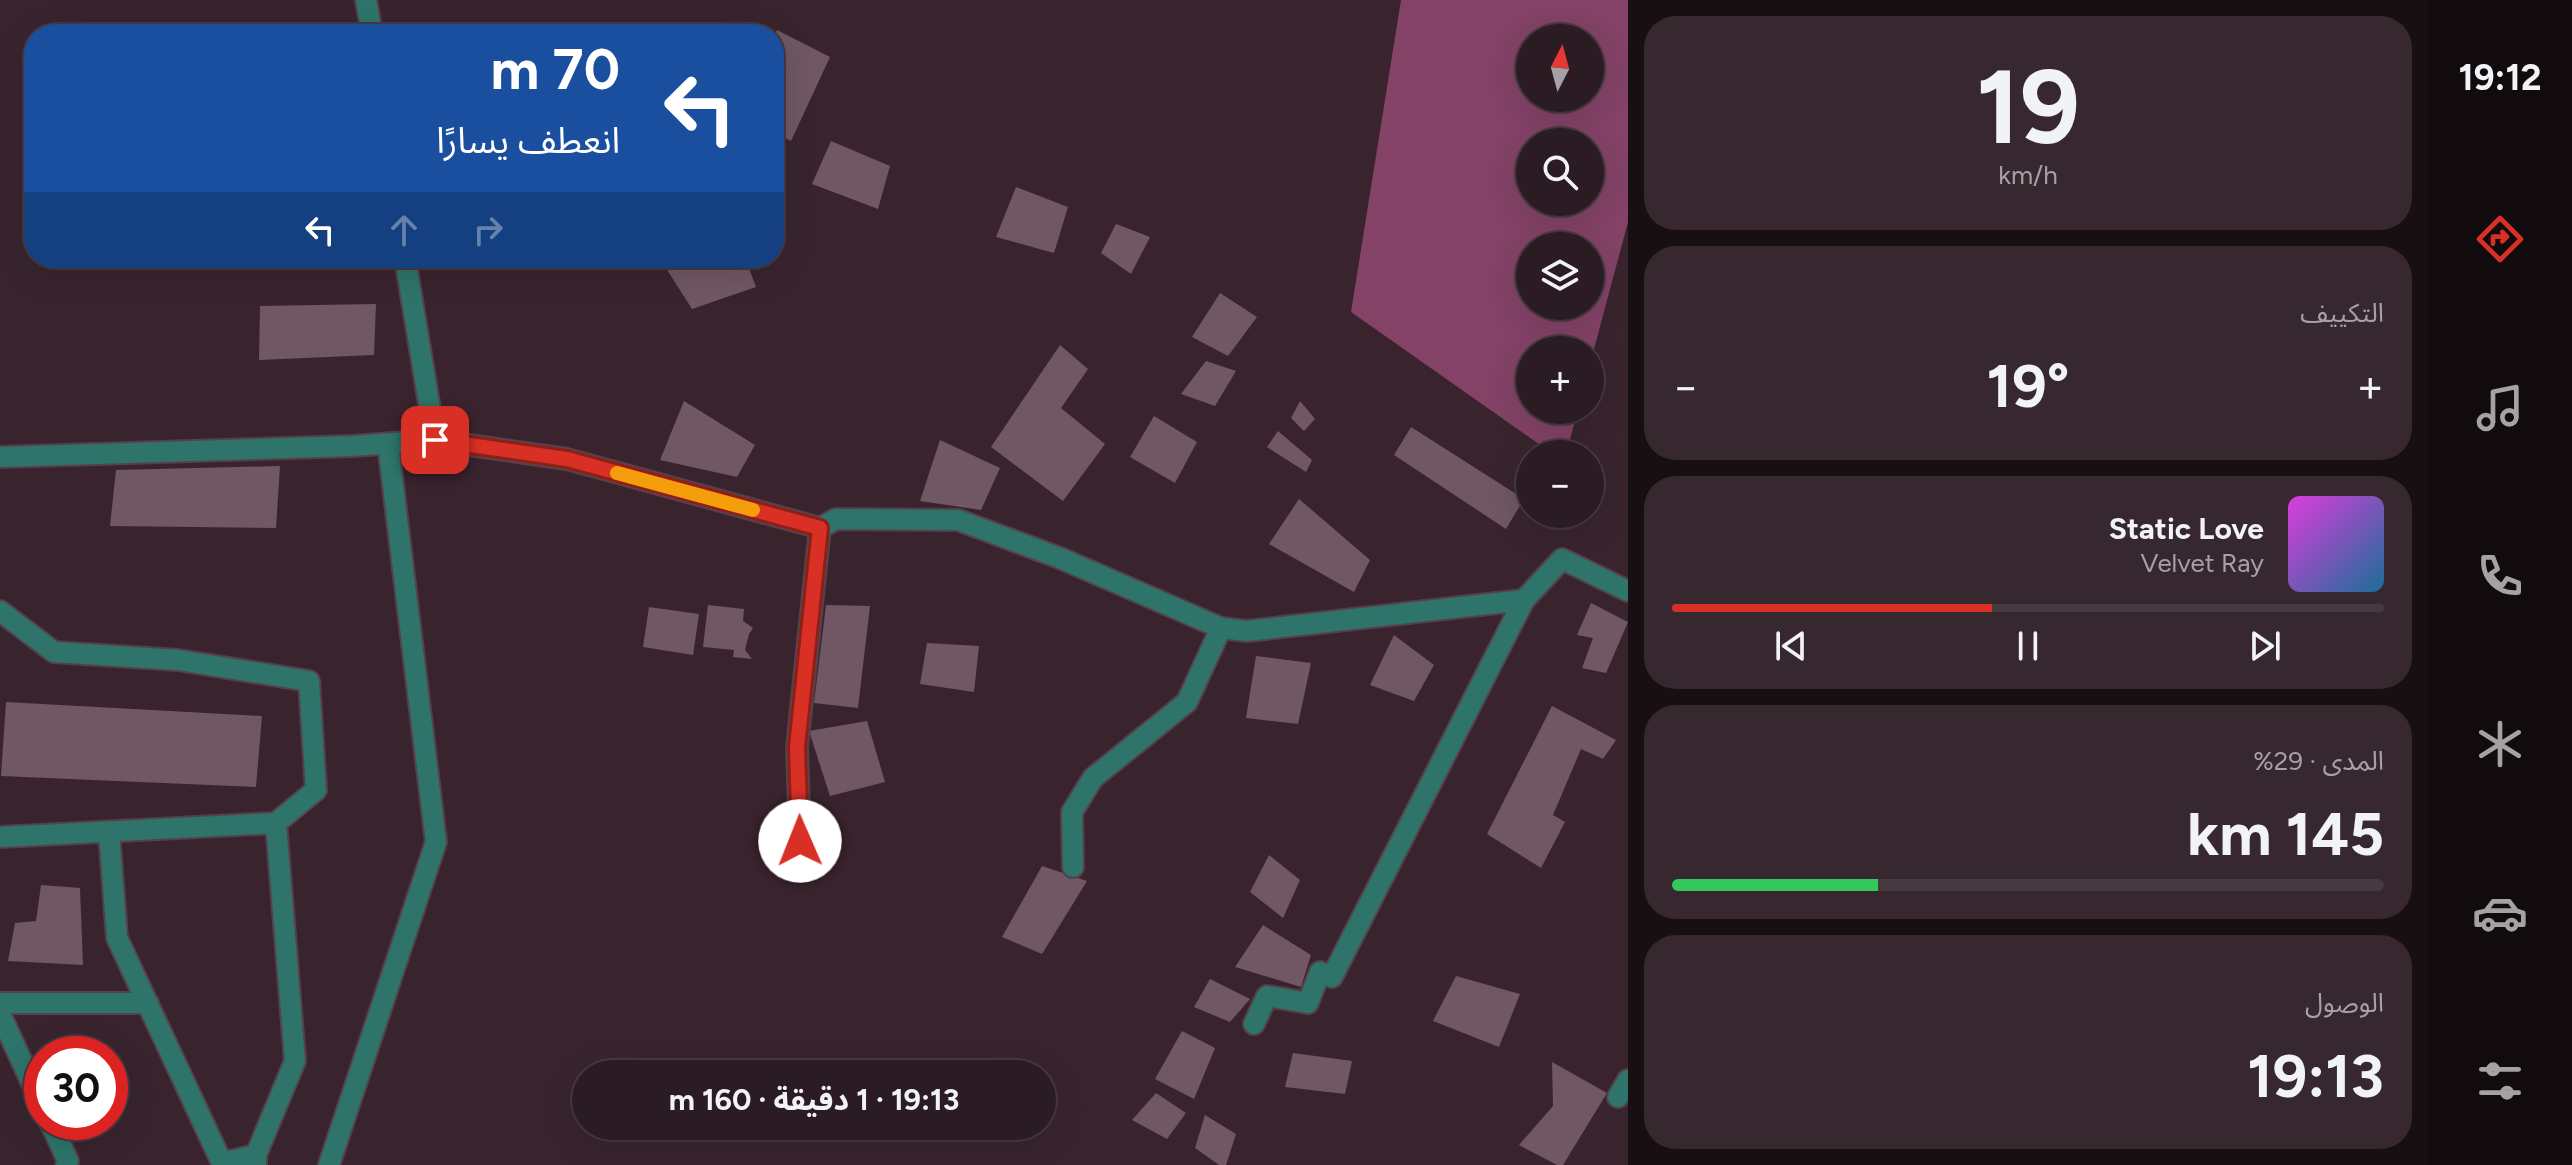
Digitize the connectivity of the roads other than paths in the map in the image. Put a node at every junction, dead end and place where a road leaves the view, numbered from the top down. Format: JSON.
{"nodes":[{"id":1,"x":366,"y":0,"type":"edge"},
{"id":2,"x":370,"y":24,"type":"edge"},
{"id":3,"x":407,"y":268,"type":"edge"},
{"id":4,"x":435,"y":440,"type":"junction"},
{"id":5,"x":388,"y":444,"type":"junction"},
{"id":6,"x":0,"y":457,"type":"edge"},
{"id":7,"x":820,"y":528,"type":"junction"},
{"id":8,"x":1628,"y":591,"type":"edge"},
{"id":9,"x":1524,"y":600,"type":"junction"},
{"id":10,"x":0,"y":611,"type":"edge"},
{"id":11,"x":1221,"y":628,"type":"junction"},
{"id":12,"x":276,"y":823,"type":"junction"},
{"id":13,"x":109,"y":832,"type":"junction"},
{"id":14,"x":0,"y":837,"type":"edge"},
{"id":15,"x":800,"y":841,"type":"dead end"},
{"id":16,"x":1073,"y":867,"type":"dead end"},
{"id":17,"x":0,"y":1003,"type":"edge"},
{"id":18,"x":148,"y":1003,"type":"junction"},
{"id":19,"x":0,"y":1014,"type":"edge"},
{"id":20,"x":1254,"y":1024,"type":"dead end"},
{"id":21,"x":24,"y":1066,"type":"edge"},
{"id":22,"x":58,"y":1140,"type":"edge"},
{"id":23,"x":256,"y":1160,"type":"edge"},
{"id":24,"x":66,"y":1165,"type":"edge"},
{"id":25,"x":329,"y":1165,"type":"edge"}],
"edges":[{"from":1,"to":2,"type":"street"},
{"from":3,"to":4,"type":"street"},
{"from":4,"to":5,"type":"street"},
{"from":4,"to":7,"type":"street"},
{"from":5,"to":6,"type":"street"},
{"from":5,"to":25,"type":"street"},
{"from":7,"to":11,"type":"street"},
{"from":7,"to":15,"type":"street"},
{"from":8,"to":9,"type":"street"},
{"from":9,"to":11,"type":"street"},
{"from":9,"to":20,"type":"street"},
{"from":10,"to":12,"type":"street"},
{"from":11,"to":16,"type":"street"},
{"from":12,"to":13,"type":"street"},
{"from":12,"to":23,"type":"street"},
{"from":13,"to":14,"type":"street"},
{"from":13,"to":18,"type":"street"},
{"from":17,"to":18,"type":"street"},
{"from":18,"to":23,"type":"street"},
{"from":19,"to":21,"type":"street"},
{"from":22,"to":24,"type":"street"}]}
